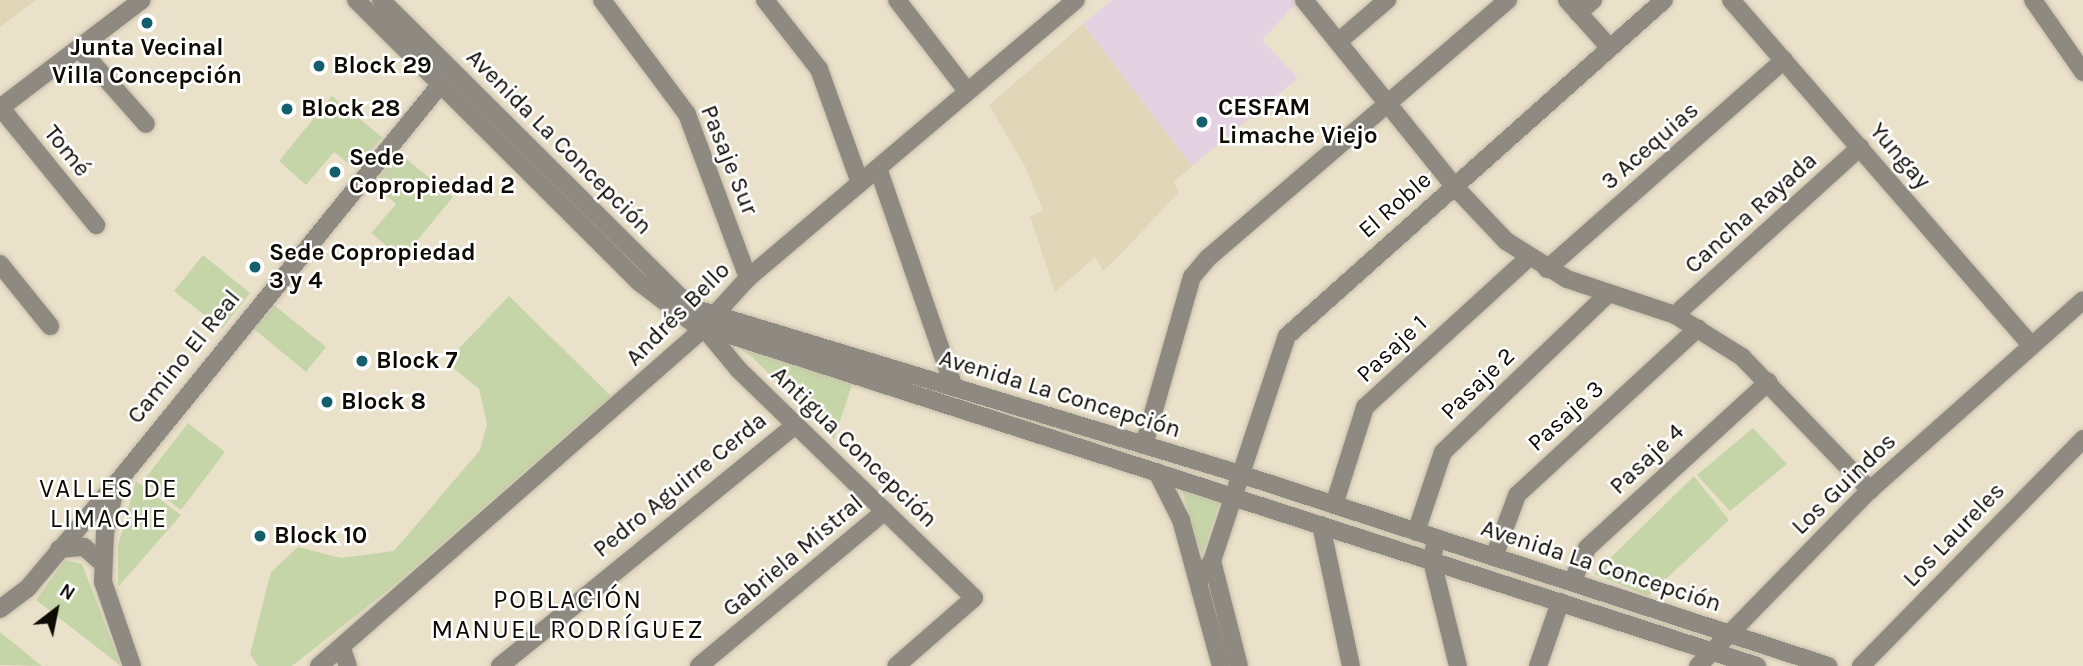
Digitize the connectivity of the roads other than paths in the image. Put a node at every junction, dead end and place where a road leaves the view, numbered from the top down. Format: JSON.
{"nodes":[{"id":1,"x":142,"y":0,"type":"edge"},
{"id":2,"x":356,"y":0,"type":"edge"},
{"id":3,"x":381,"y":0,"type":"edge"},
{"id":4,"x":602,"y":0,"type":"edge"},
{"id":5,"x":765,"y":0,"type":"edge"},
{"id":6,"x":1076,"y":0,"type":"edge"},
{"id":7,"x":1304,"y":0,"type":"edge"},
{"id":8,"x":1387,"y":0,"type":"edge"},
{"id":9,"x":1508,"y":0,"type":"edge"},
{"id":10,"x":1593,"y":0,"type":"edge"},
{"id":11,"x":1664,"y":0,"type":"edge"},
{"id":12,"x":1731,"y":0,"type":"edge"},
{"id":13,"x":2033,"y":0,"type":"edge"},
{"id":14,"x":901,"y":2,"type":"edge"},
{"id":15,"x":1573,"y":7,"type":"edge"},
{"id":16,"x":1338,"y":42,"type":"junction"},
{"id":17,"x":79,"y":48,"type":"junction"},
{"id":18,"x":1610,"y":48,"type":"junction"},
{"id":19,"x":1784,"y":60,"type":"junction"},
{"id":20,"x":2083,"y":72,"type":"edge"},
{"id":21,"x":440,"y":85,"type":"junction"},
{"id":22,"x":967,"y":91,"type":"junction"},
{"id":23,"x":1388,"y":103,"type":"junction"},
{"id":24,"x":0,"y":108,"type":"edge"},
{"id":25,"x":146,"y":124,"type":"dead end"},
{"id":26,"x":1860,"y":147,"type":"junction"},
{"id":27,"x":878,"y":168,"type":"junction"},
{"id":28,"x":860,"y":183,"type":"junction"},
{"id":29,"x":1454,"y":186,"type":"junction"},
{"id":30,"x":96,"y":225,"type":"dead end"},
{"id":31,"x":1528,"y":258,"type":"junction"},
{"id":32,"x":0,"y":264,"type":"edge"},
{"id":33,"x":1548,"y":270,"type":"junction"},
{"id":34,"x":748,"y":278,"type":"junction"},
{"id":35,"x":1608,"y":294,"type":"junction"},
{"id":36,"x":2083,"y":300,"type":"edge"},
{"id":37,"x":1675,"y":315,"type":"junction"},
{"id":38,"x":708,"y":321,"type":"junction"},
{"id":39,"x":50,"y":326,"type":"dead end"},
{"id":40,"x":1698,"y":328,"type":"junction"},
{"id":41,"x":2031,"y":345,"type":"junction"},
{"id":42,"x":1768,"y":382,"type":"junction"},
{"id":43,"x":954,"y":387,"type":"junction"},
{"id":44,"x":796,"y":425,"type":"junction"},
{"id":45,"x":2083,"y":439,"type":"edge"},
{"id":46,"x":1143,"y":445,"type":"junction"},
{"id":47,"x":1157,"y":472,"type":"junction"},
{"id":48,"x":1240,"y":474,"type":"junction"},
{"id":49,"x":116,"y":484,"type":"junction"},
{"id":50,"x":1870,"y":490,"type":"junction"},
{"id":51,"x":1234,"y":496,"type":"junction"},
{"id":52,"x":1334,"y":505,"type":"junction"},
{"id":53,"x":885,"y":512,"type":"junction"},
{"id":54,"x":1321,"y":524,"type":"junction"},
{"id":55,"x":1416,"y":532,"type":"junction"},
{"id":56,"x":1436,"y":538,"type":"junction"},
{"id":57,"x":59,"y":549,"type":"junction"},
{"id":58,"x":1493,"y":557,"type":"junction"},
{"id":59,"x":1212,"y":561,"type":"junction"},
{"id":60,"x":1433,"y":561,"type":"junction"},
{"id":61,"x":101,"y":562,"type":"junction"},
{"id":62,"x":1199,"y":580,"type":"junction"},
{"id":63,"x":1572,"y":582,"type":"junction"},
{"id":64,"x":1560,"y":602,"type":"junction"},
{"id":65,"x":0,"y":609,"type":"edge"},
{"id":66,"x":1729,"y":634,"type":"junction"},
{"id":67,"x":1714,"y":652,"type":"junction"},
{"id":68,"x":345,"y":658,"type":"edge"},
{"id":69,"x":132,"y":666,"type":"edge"},
{"id":70,"x":320,"y":666,"type":"edge"},
{"id":71,"x":500,"y":666,"type":"edge"},
{"id":72,"x":699,"y":666,"type":"edge"},
{"id":73,"x":895,"y":666,"type":"edge"},
{"id":74,"x":1221,"y":666,"type":"edge"},
{"id":75,"x":1239,"y":666,"type":"edge"},
{"id":76,"x":1350,"y":666,"type":"edge"},
{"id":77,"x":1458,"y":666,"type":"edge"},
{"id":78,"x":1538,"y":666,"type":"edge"},
{"id":79,"x":1698,"y":666,"type":"edge"},
{"id":80,"x":1757,"y":666,"type":"edge"},
{"id":81,"x":1828,"y":666,"type":"edge"},
{"id":82,"x":1861,"y":666,"type":"edge"}],
"edges":[{"from":1,"to":17,"type":"street"},
{"from":2,"to":21,"type":"street","name":"Avenida La Concepción"},
{"from":3,"to":38,"type":"street","name":"Avenida La Concepción"},
{"from":4,"to":34,"type":"street","name":"Pasaje Sur"},
{"from":5,"to":28,"type":"street"},
{"from":6,"to":22,"type":"street","name":"Andrés Bello"},
{"from":7,"to":16,"type":"street"},
{"from":8,"to":16,"type":"street"},
{"from":9,"to":23,"type":"street"},
{"from":10,"to":15,"type":"street"},
{"from":11,"to":18,"type":"street","name":"El Roble"},
{"from":12,"to":19,"type":"street","name":"Yungay"},
{"from":13,"to":20,"type":"street"},
{"from":14,"to":22,"type":"street"},
{"from":15,"to":18,"type":"street"},
{"from":16,"to":23,"type":"street"},
{"from":17,"to":24,"type":"street"},
{"from":17,"to":25,"type":"street"},
{"from":18,"to":29,"type":"street","name":"El Roble"},
{"from":19,"to":26,"type":"street","name":"Yungay"},
{"from":19,"to":33,"type":"street","name":"3 Acequias"},
{"from":21,"to":38,"type":"street","name":"Avenida La Concepción"},
{"from":21,"to":49,"type":"street","name":"Camino El Real"},
{"from":22,"to":27,"type":"street","name":"Andrés Bello"},
{"from":23,"to":29,"type":"street"},
{"from":23,"to":46,"type":"street"},
{"from":24,"to":30,"type":"street","name":"Tomé"},
{"from":26,"to":37,"type":"street","name":"Cancha Rayada"},
{"from":26,"to":41,"type":"street","name":"Yungay"},
{"from":27,"to":28,"type":"street","name":"Andrés Bello"},
{"from":27,"to":43,"type":"street"},
{"from":28,"to":34,"type":"street","name":"Andrés Bello"},
{"from":29,"to":31,"type":"street"},
{"from":29,"to":48,"type":"street","name":"El Roble"},
{"from":31,"to":33,"type":"street"},
{"from":31,"to":52,"type":"street","name":"Pasaje 1"},
{"from":32,"to":39,"type":"street"},
{"from":33,"to":35,"type":"street"},
{"from":34,"to":38,"type":"street","name":"Andrés Bello"},
{"from":35,"to":37,"type":"street"},
{"from":35,"to":55,"type":"street","name":"Pasaje 2"},
{"from":36,"to":41,"type":"street","name":"Los Guindos"},
{"from":37,"to":40,"type":"street"},
{"from":38,"to":43,"type":"street","name":"Avenida La Concepción"},
{"from":38,"to":44,"type":"street","name":"Antigua Concepción"},
{"from":38,"to":47,"type":"street","name":"Avenida La Concepción"},
{"from":38,"to":68,"type":"street","name":"Andrés Bello"},
{"from":40,"to":42,"type":"street"},
{"from":40,"to":58,"type":"street","name":"Pasaje 3"},
{"from":41,"to":50,"type":"street","name":"Los Guindos"},
{"from":42,"to":50,"type":"street"},
{"from":42,"to":63,"type":"street","name":"Pasaje 4"},
{"from":43,"to":46,"type":"street","name":"Avenida La Concepción"},
{"from":44,"to":53,"type":"street","name":"Antigua Concepción"},
{"from":44,"to":71,"type":"street","name":"Pedro Aguirre Cerda"},
{"from":45,"to":82,"type":"street","name":"Los Laureles"},
{"from":46,"to":48,"type":"street","name":"Avenida La Concepción"},
{"from":47,"to":51,"type":"street","name":"Avenida La Concepción"},
{"from":47,"to":62,"type":"street"},
{"from":48,"to":51,"type":"street","name":"El Roble"},
{"from":48,"to":52,"type":"street","name":"Avenida La Concepción"},
{"from":49,"to":57,"type":"street"},
{"from":49,"to":61,"type":"street","name":"Camino El Real"},
{"from":50,"to":66,"type":"street","name":"Los Guindos"},
{"from":51,"to":54,"type":"street","name":"Avenida La Concepción"},
{"from":51,"to":59,"type":"street","name":"El Roble"},
{"from":52,"to":55,"type":"street","name":"Avenida La Concepción"},
{"from":53,"to":72,"type":"street","name":"Gabriela Mistral"},
{"from":53,"to":73,"type":"street","name":"Antigua Concepción"},
{"from":54,"to":60,"type":"street","name":"Avenida La Concepción"},
{"from":54,"to":76,"type":"street"},
{"from":55,"to":56,"type":"street","name":"Avenida La Concepción"},
{"from":56,"to":58,"type":"street","name":"Avenida La Concepción"},
{"from":56,"to":60,"type":"street"},
{"from":57,"to":61,"type":"street"},
{"from":57,"to":65,"type":"street"},
{"from":58,"to":63,"type":"street","name":"Avenida La Concepción"},
{"from":59,"to":62,"type":"street","name":"El Roble"},
{"from":59,"to":75,"type":"street"},
{"from":60,"to":64,"type":"street","name":"Avenida La Concepción"},
{"from":60,"to":77,"type":"street"},
{"from":61,"to":69,"type":"street","name":"Camino El Real"},
{"from":62,"to":74,"type":"street"},
{"from":63,"to":66,"type":"street","name":"Avenida La Concepción"},
{"from":64,"to":67,"type":"street","name":"Avenida La Concepción"},
{"from":64,"to":78,"type":"street"},
{"from":66,"to":67,"type":"street","name":"Los Guindos"},
{"from":66,"to":81,"type":"street","name":"Avenida La Concepción"},
{"from":67,"to":79,"type":"street","name":"Los Guindos"},
{"from":67,"to":80,"type":"street","name":"Avenida La Concepción"},
{"from":68,"to":70,"type":"street","name":"Andrés Bello"}]}
